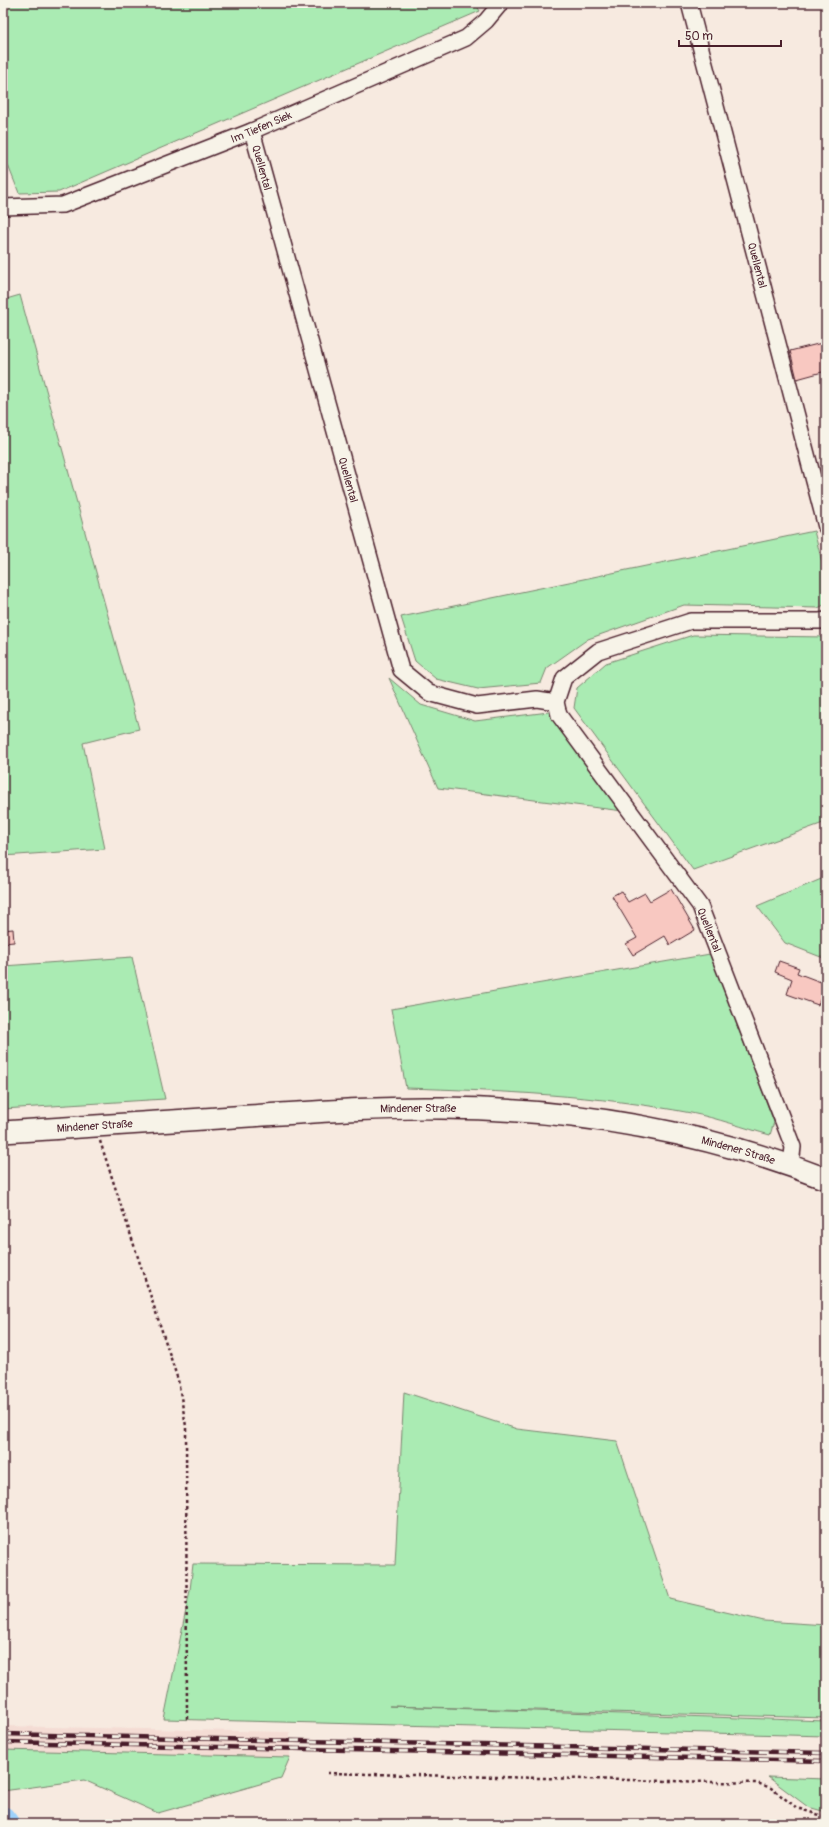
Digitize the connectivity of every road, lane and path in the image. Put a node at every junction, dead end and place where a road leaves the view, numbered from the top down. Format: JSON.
{"nodes":[{"id":1,"x":501,"y":3,"type":"edge"},
{"id":2,"x":689,"y":3,"type":"edge"},
{"id":3,"x":252,"y":131,"type":"junction"},
{"id":4,"x":3,"y":207,"type":"edge"},
{"id":5,"x":826,"y":527,"type":"edge"},
{"id":6,"x":826,"y":620,"type":"edge"},
{"id":7,"x":556,"y":702,"type":"junction"},
{"id":8,"x":94,"y":1125,"type":"junction"},
{"id":9,"x":3,"y":1132,"type":"edge"},
{"id":10,"x":791,"y":1165,"type":"junction"},
{"id":11,"x":826,"y":1179,"type":"edge"},
{"id":12,"x":187,"y":1721,"type":"dead end"},
{"id":13,"x":327,"y":1773,"type":"dead end"},
{"id":14,"x":826,"y":1818,"type":"edge"}],
"edges":[{"from":1,"to":3,"type":"street","name":"Im Tiefen Siek"},
{"from":2,"to":5,"type":"street","name":"Quellental"},
{"from":3,"to":4,"type":"street","name":"Im Tiefen Siek"},
{"from":3,"to":7,"type":"street","name":"Quellental"},
{"from":6,"to":7,"type":"street"},
{"from":7,"to":10,"type":"street","name":"Quellental"},
{"from":8,"to":9,"type":"main road","name":"Mindener Straße"},
{"from":8,"to":10,"type":"main road","name":"Mindener Straße"},
{"from":8,"to":12,"type":"path"},
{"from":10,"to":11,"type":"main road","name":"Mindener Straße"},
{"from":13,"to":14,"type":"path"}]}
